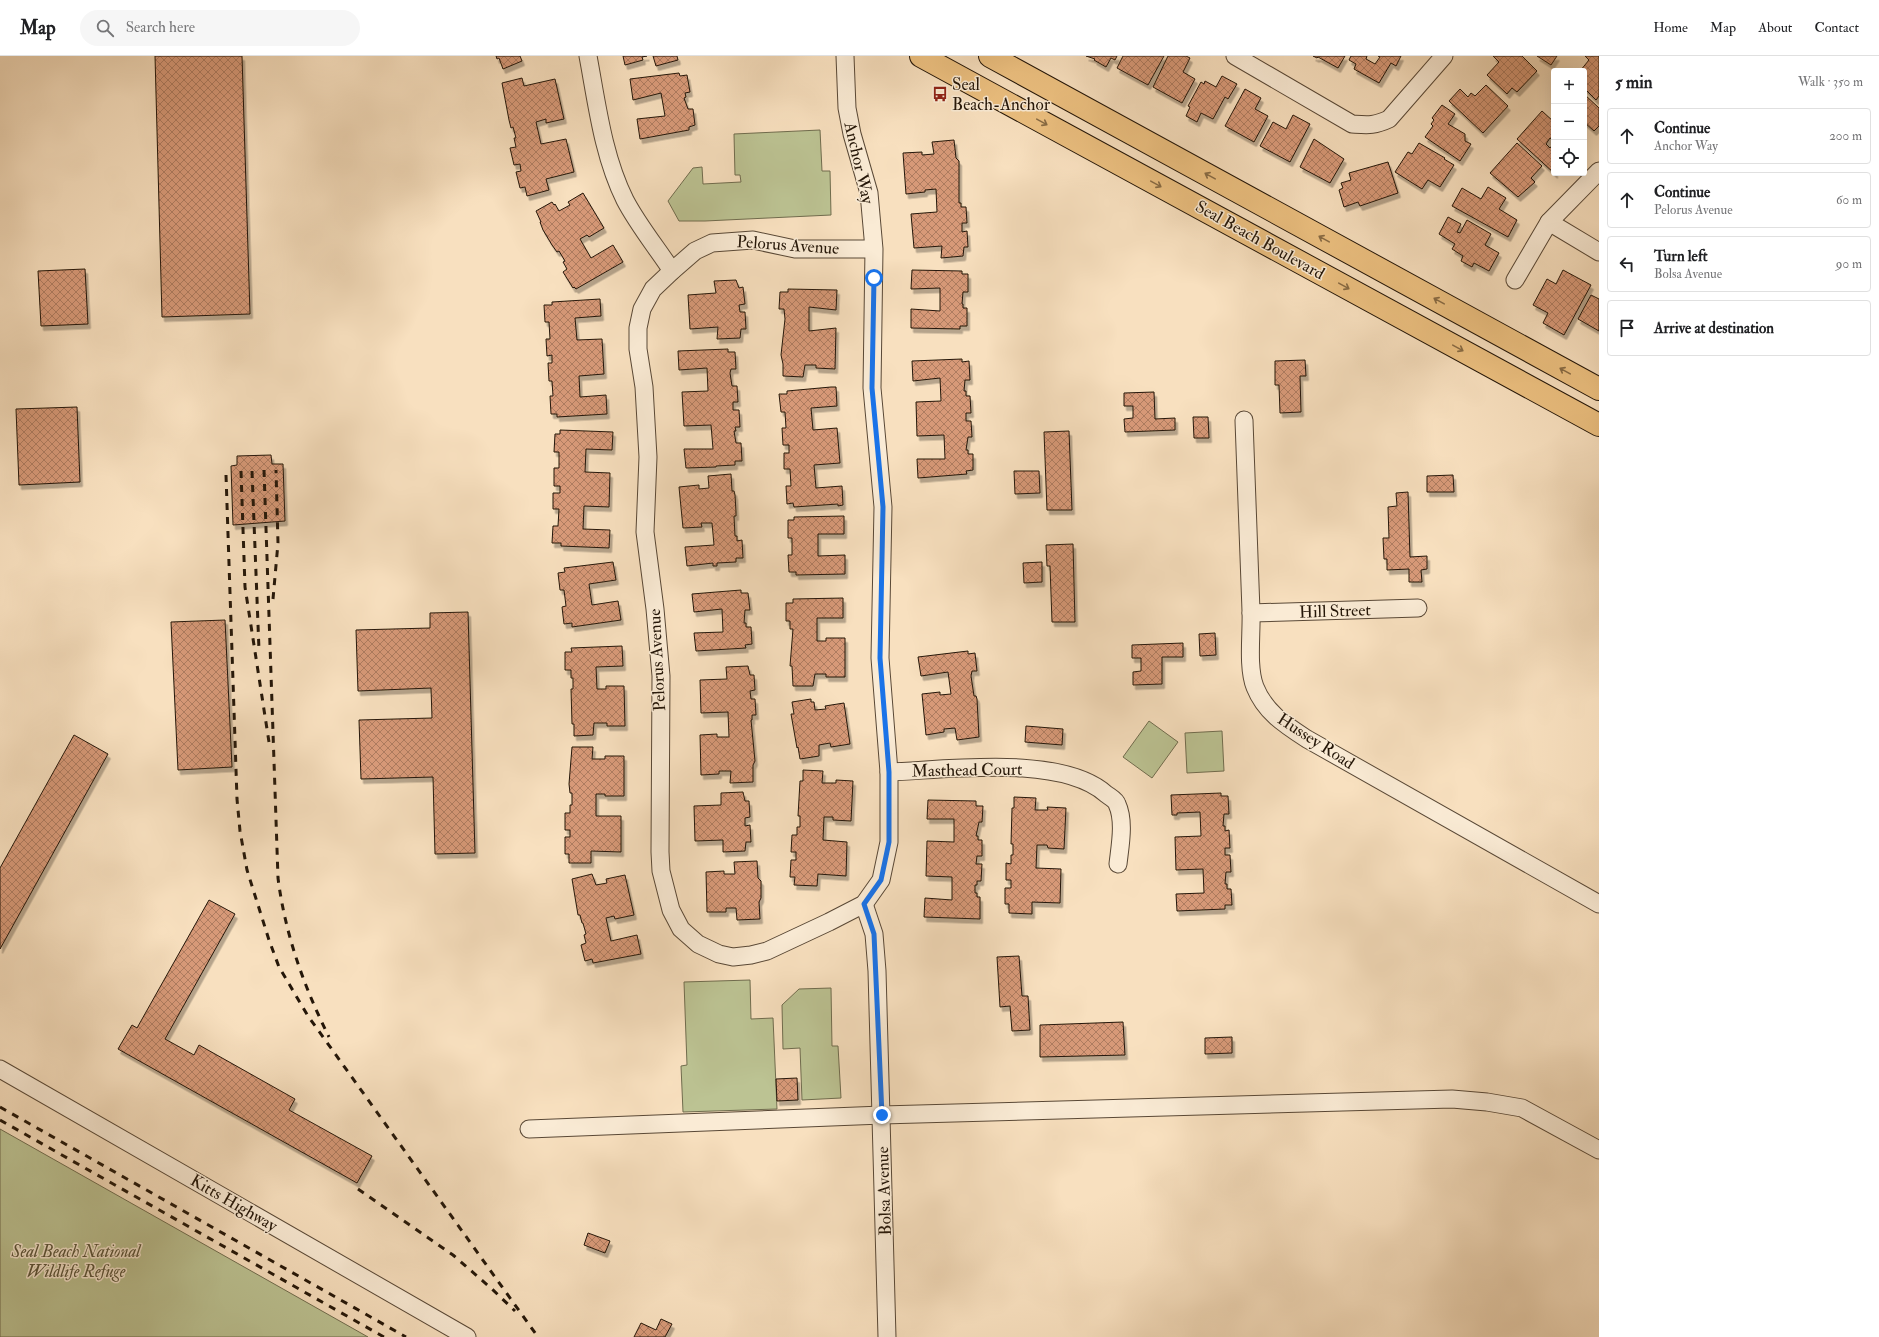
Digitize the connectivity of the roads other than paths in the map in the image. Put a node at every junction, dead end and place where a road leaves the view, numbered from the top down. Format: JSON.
{"nodes":[{"id":1,"x":588,"y":56,"type":"edge"},
{"id":2,"x":845,"y":56,"type":"edge"},
{"id":3,"x":921,"y":56,"type":"edge"},
{"id":4,"x":990,"y":56,"type":"edge"},
{"id":5,"x":1235,"y":56,"type":"edge"},
{"id":6,"x":1444,"y":56,"type":"edge"},
{"id":7,"x":1599,"y":171,"type":"edge"},
{"id":8,"x":1549,"y":222,"type":"junction"},
{"id":9,"x":874,"y":249,"type":"junction"},
{"id":10,"x":1599,"y":252,"type":"edge"},
{"id":11,"x":672,"y":271,"type":"junction"},
{"id":12,"x":1515,"y":280,"type":"dead end"},
{"id":13,"x":1599,"y":389,"type":"edge"},
{"id":14,"x":1244,"y":420,"type":"dead end"},
{"id":15,"x":1599,"y":425,"type":"edge"},
{"id":16,"x":1418,"y":608,"type":"dead end"},
{"id":17,"x":1251,"y":613,"type":"junction"},
{"id":18,"x":889,"y":772,"type":"junction"},
{"id":19,"x":1118,"y":864,"type":"dead end"},
{"id":20,"x":864,"y":904,"type":"junction"},
{"id":21,"x":1599,"y":904,"type":"edge"},
{"id":22,"x":0,"y":1069,"type":"edge"},
{"id":23,"x":882,"y":1115,"type":"junction"},
{"id":24,"x":529,"y":1129,"type":"dead end"},
{"id":25,"x":1599,"y":1150,"type":"edge"},
{"id":26,"x":467,"y":1337,"type":"edge"},
{"id":27,"x":888,"y":1337,"type":"edge"}],
"edges":[{"from":1,"to":11,"type":"street"},
{"from":2,"to":9,"type":"street","name":"Anchor Way"},
{"from":3,"to":15,"type":"main road","name":"Seal Beach Boulevard","one_way":true},
{"from":13,"to":4,"type":"main road","name":"Seal Beach Boulevard","one_way":true},
{"from":5,"to":6,"type":"street"},
{"from":7,"to":8,"type":"street"},
{"from":8,"to":10,"type":"street"},
{"from":8,"to":12,"type":"street"},
{"from":9,"to":11,"type":"street","name":"Pelorus Avenue"},
{"from":9,"to":18,"type":"street","name":"Anchor Way"},
{"from":11,"to":20,"type":"street","name":"Pelorus Avenue"},
{"from":14,"to":17,"type":"street","name":"Hussey Road"},
{"from":16,"to":17,"type":"street","name":"Hill Street"},
{"from":17,"to":21,"type":"street","name":"Hussey Road"},
{"from":18,"to":19,"type":"street","name":"Masthead Court"},
{"from":18,"to":20,"type":"street","name":"Pelorus Avenue"},
{"from":20,"to":23,"type":"street","name":"Bolsa Avenue"},
{"from":22,"to":26,"type":"street","name":"Kitts Highway"},
{"from":23,"to":24,"type":"street"},
{"from":23,"to":25,"type":"street"},
{"from":23,"to":27,"type":"street","name":"Bolsa Avenue"}]}
